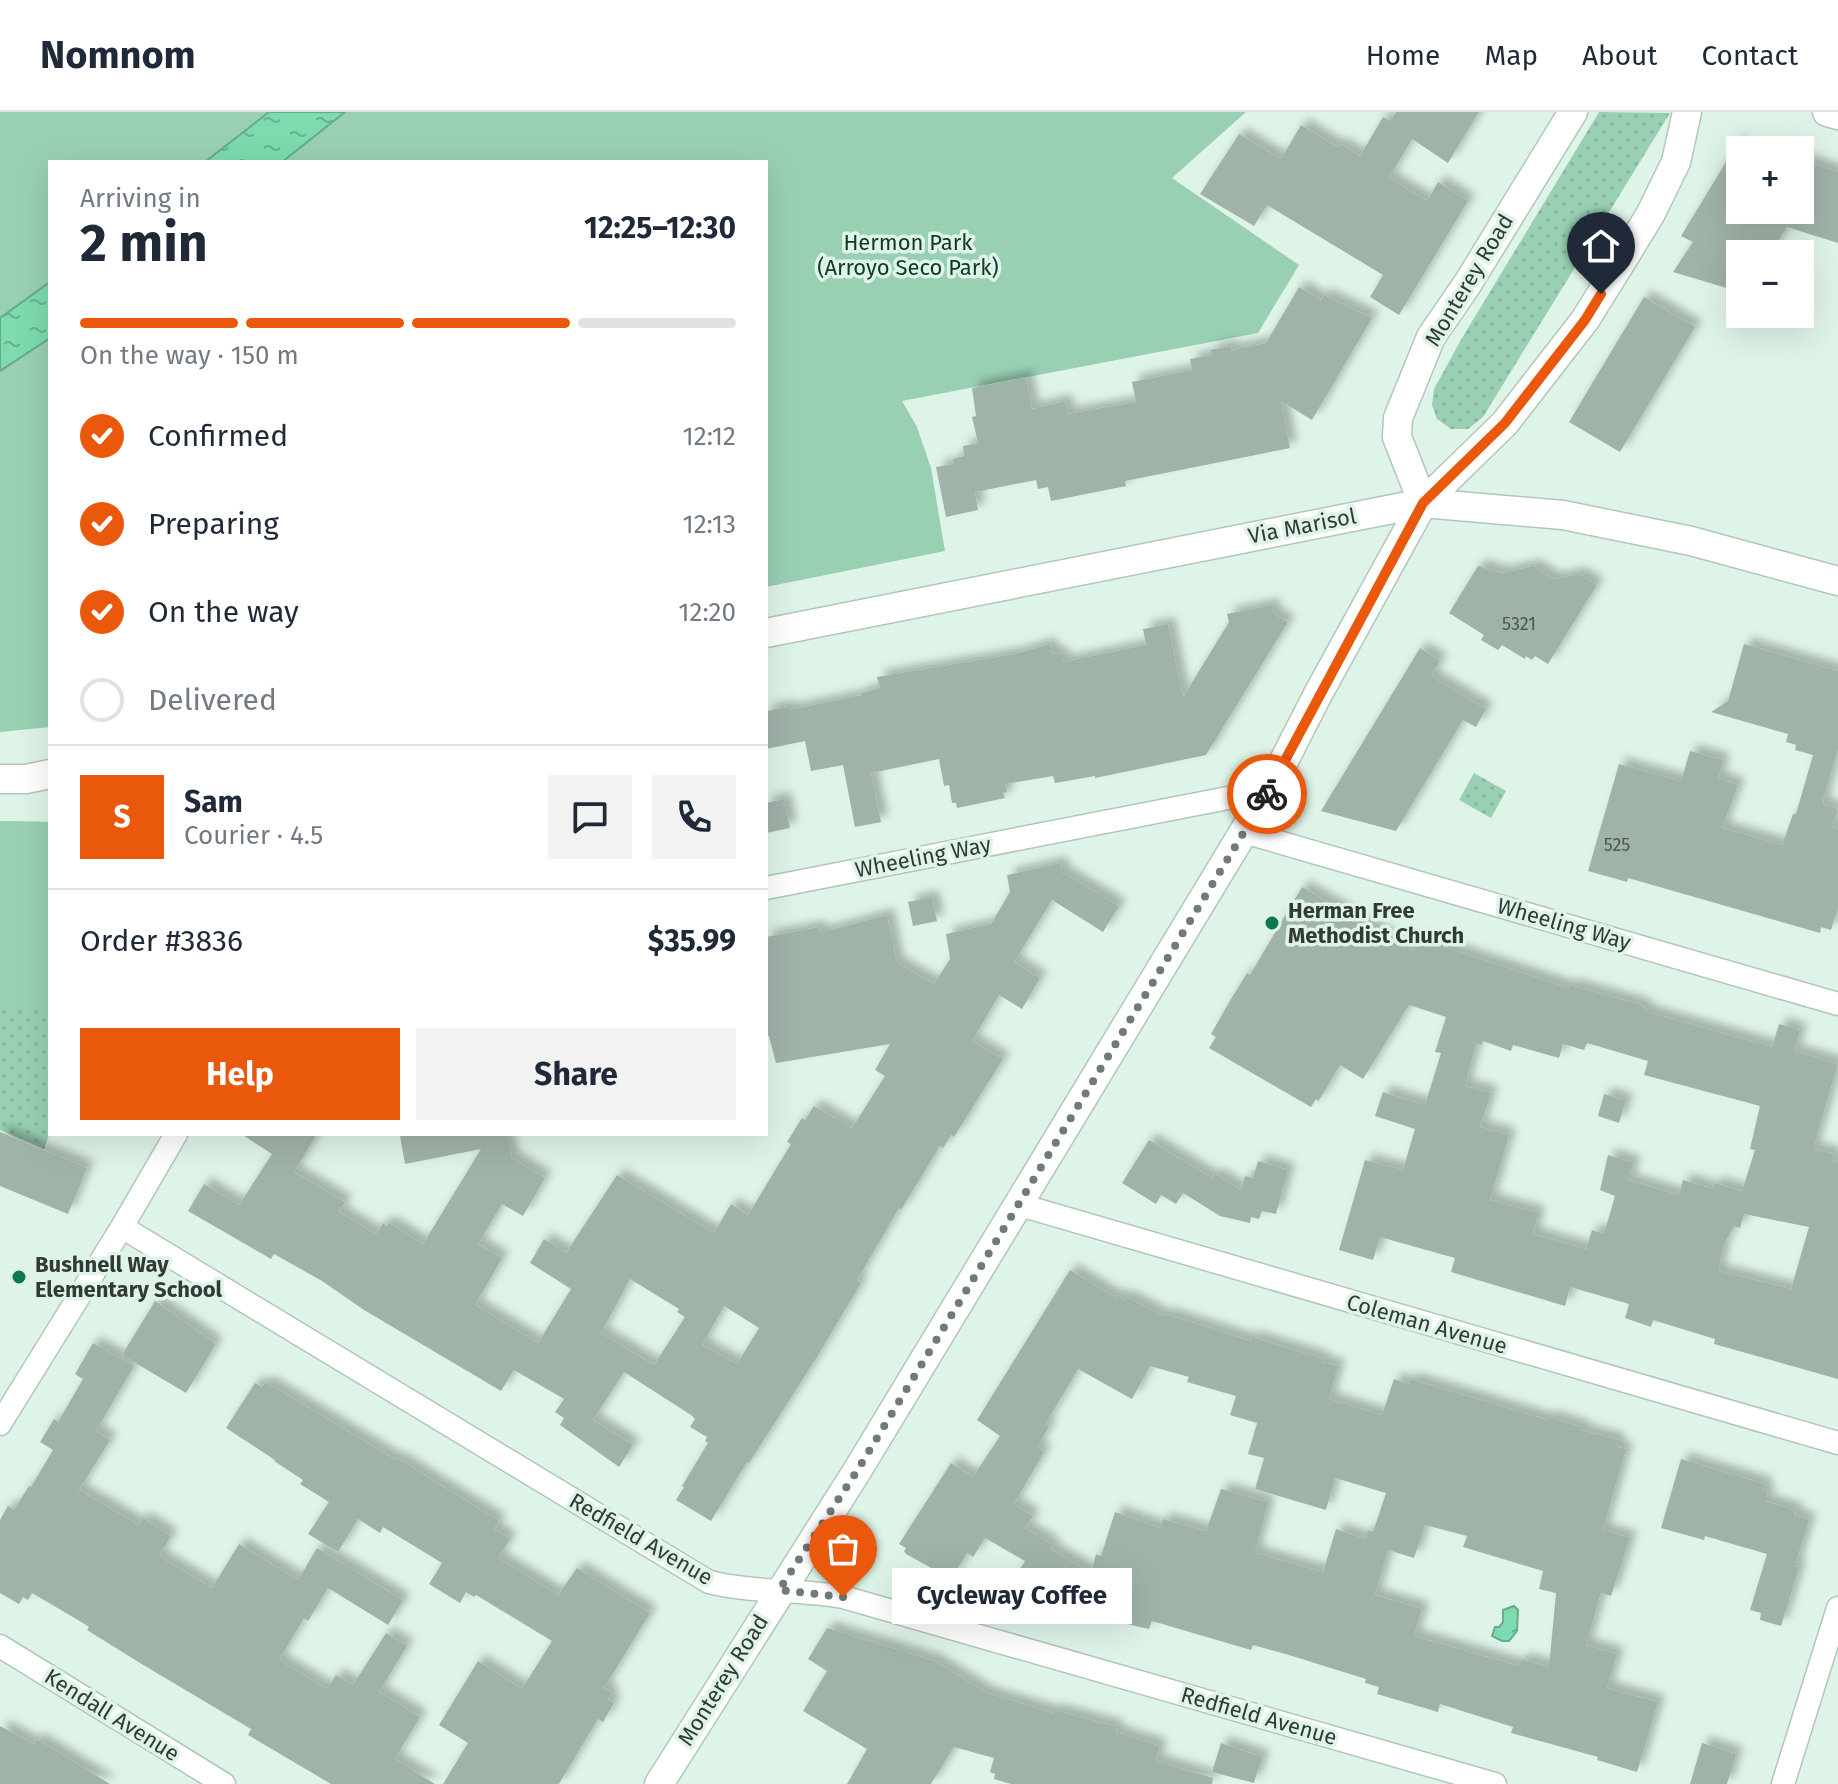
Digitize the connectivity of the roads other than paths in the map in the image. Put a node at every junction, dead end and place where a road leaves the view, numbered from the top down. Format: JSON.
{"nodes":[{"id":1,"x":1573,"y":112,"type":"edge"},
{"id":2,"x":1687,"y":112,"type":"edge"},
{"id":3,"x":1827,"y":112,"type":"edge"},
{"id":4,"x":1838,"y":115,"type":"edge"},
{"id":5,"x":1423,"y":503,"type":"junction"},
{"id":6,"x":1838,"y":581,"type":"edge"},
{"id":7,"x":768,"y":633,"type":"edge"},
{"id":8,"x":48,"y":774,"type":"edge"},
{"id":9,"x":0,"y":779,"type":"edge"},
{"id":10,"x":1269,"y":790,"type":"junction"},
{"id":11,"x":1244,"y":832,"type":"junction"},
{"id":12,"x":768,"y":888,"type":"edge"},
{"id":13,"x":1838,"y":1004,"type":"edge"},
{"id":14,"x":175,"y":1136,"type":"edge"},
{"id":15,"x":1017,"y":1204,"type":"junction"},
{"id":16,"x":122,"y":1227,"type":"junction"},
{"id":17,"x":0,"y":1424,"type":"edge"},
{"id":18,"x":1838,"y":1443,"type":"edge"},
{"id":19,"x":779,"y":1590,"type":"junction"},
{"id":20,"x":1838,"y":1608,"type":"edge"},
{"id":21,"x":0,"y":1646,"type":"edge"},
{"id":22,"x":224,"y":1784,"type":"edge"},
{"id":23,"x":659,"y":1784,"type":"edge"},
{"id":24,"x":1495,"y":1784,"type":"edge"},
{"id":25,"x":1783,"y":1784,"type":"edge"}],
"edges":[{"from":1,"to":5,"type":"street","name":"Monterey Road"},
{"from":2,"to":5,"type":"street","name":"Monterey Road"},
{"from":3,"to":4,"type":"street"},
{"from":5,"to":6,"type":"street","name":"Via Marisol"},
{"from":5,"to":7,"type":"street","name":"Via Marisol"},
{"from":5,"to":10,"type":"street","name":"Monterey Road"},
{"from":8,"to":9,"type":"street"},
{"from":10,"to":11,"type":"street","name":"Monterey Road"},
{"from":10,"to":12,"type":"street","name":"Wheeling Way"},
{"from":11,"to":13,"type":"street","name":"Wheeling Way"},
{"from":11,"to":15,"type":"street","name":"Monterey Road"},
{"from":14,"to":16,"type":"street"},
{"from":15,"to":18,"type":"street","name":"Coleman Avenue"},
{"from":15,"to":19,"type":"street","name":"Monterey Road"},
{"from":16,"to":17,"type":"street"},
{"from":16,"to":19,"type":"street","name":"Redfield Avenue"},
{"from":19,"to":23,"type":"street","name":"Monterey Road"},
{"from":19,"to":24,"type":"street","name":"Redfield Avenue"},
{"from":20,"to":25,"type":"street"},
{"from":21,"to":22,"type":"street","name":"Kendall Avenue"}]}
